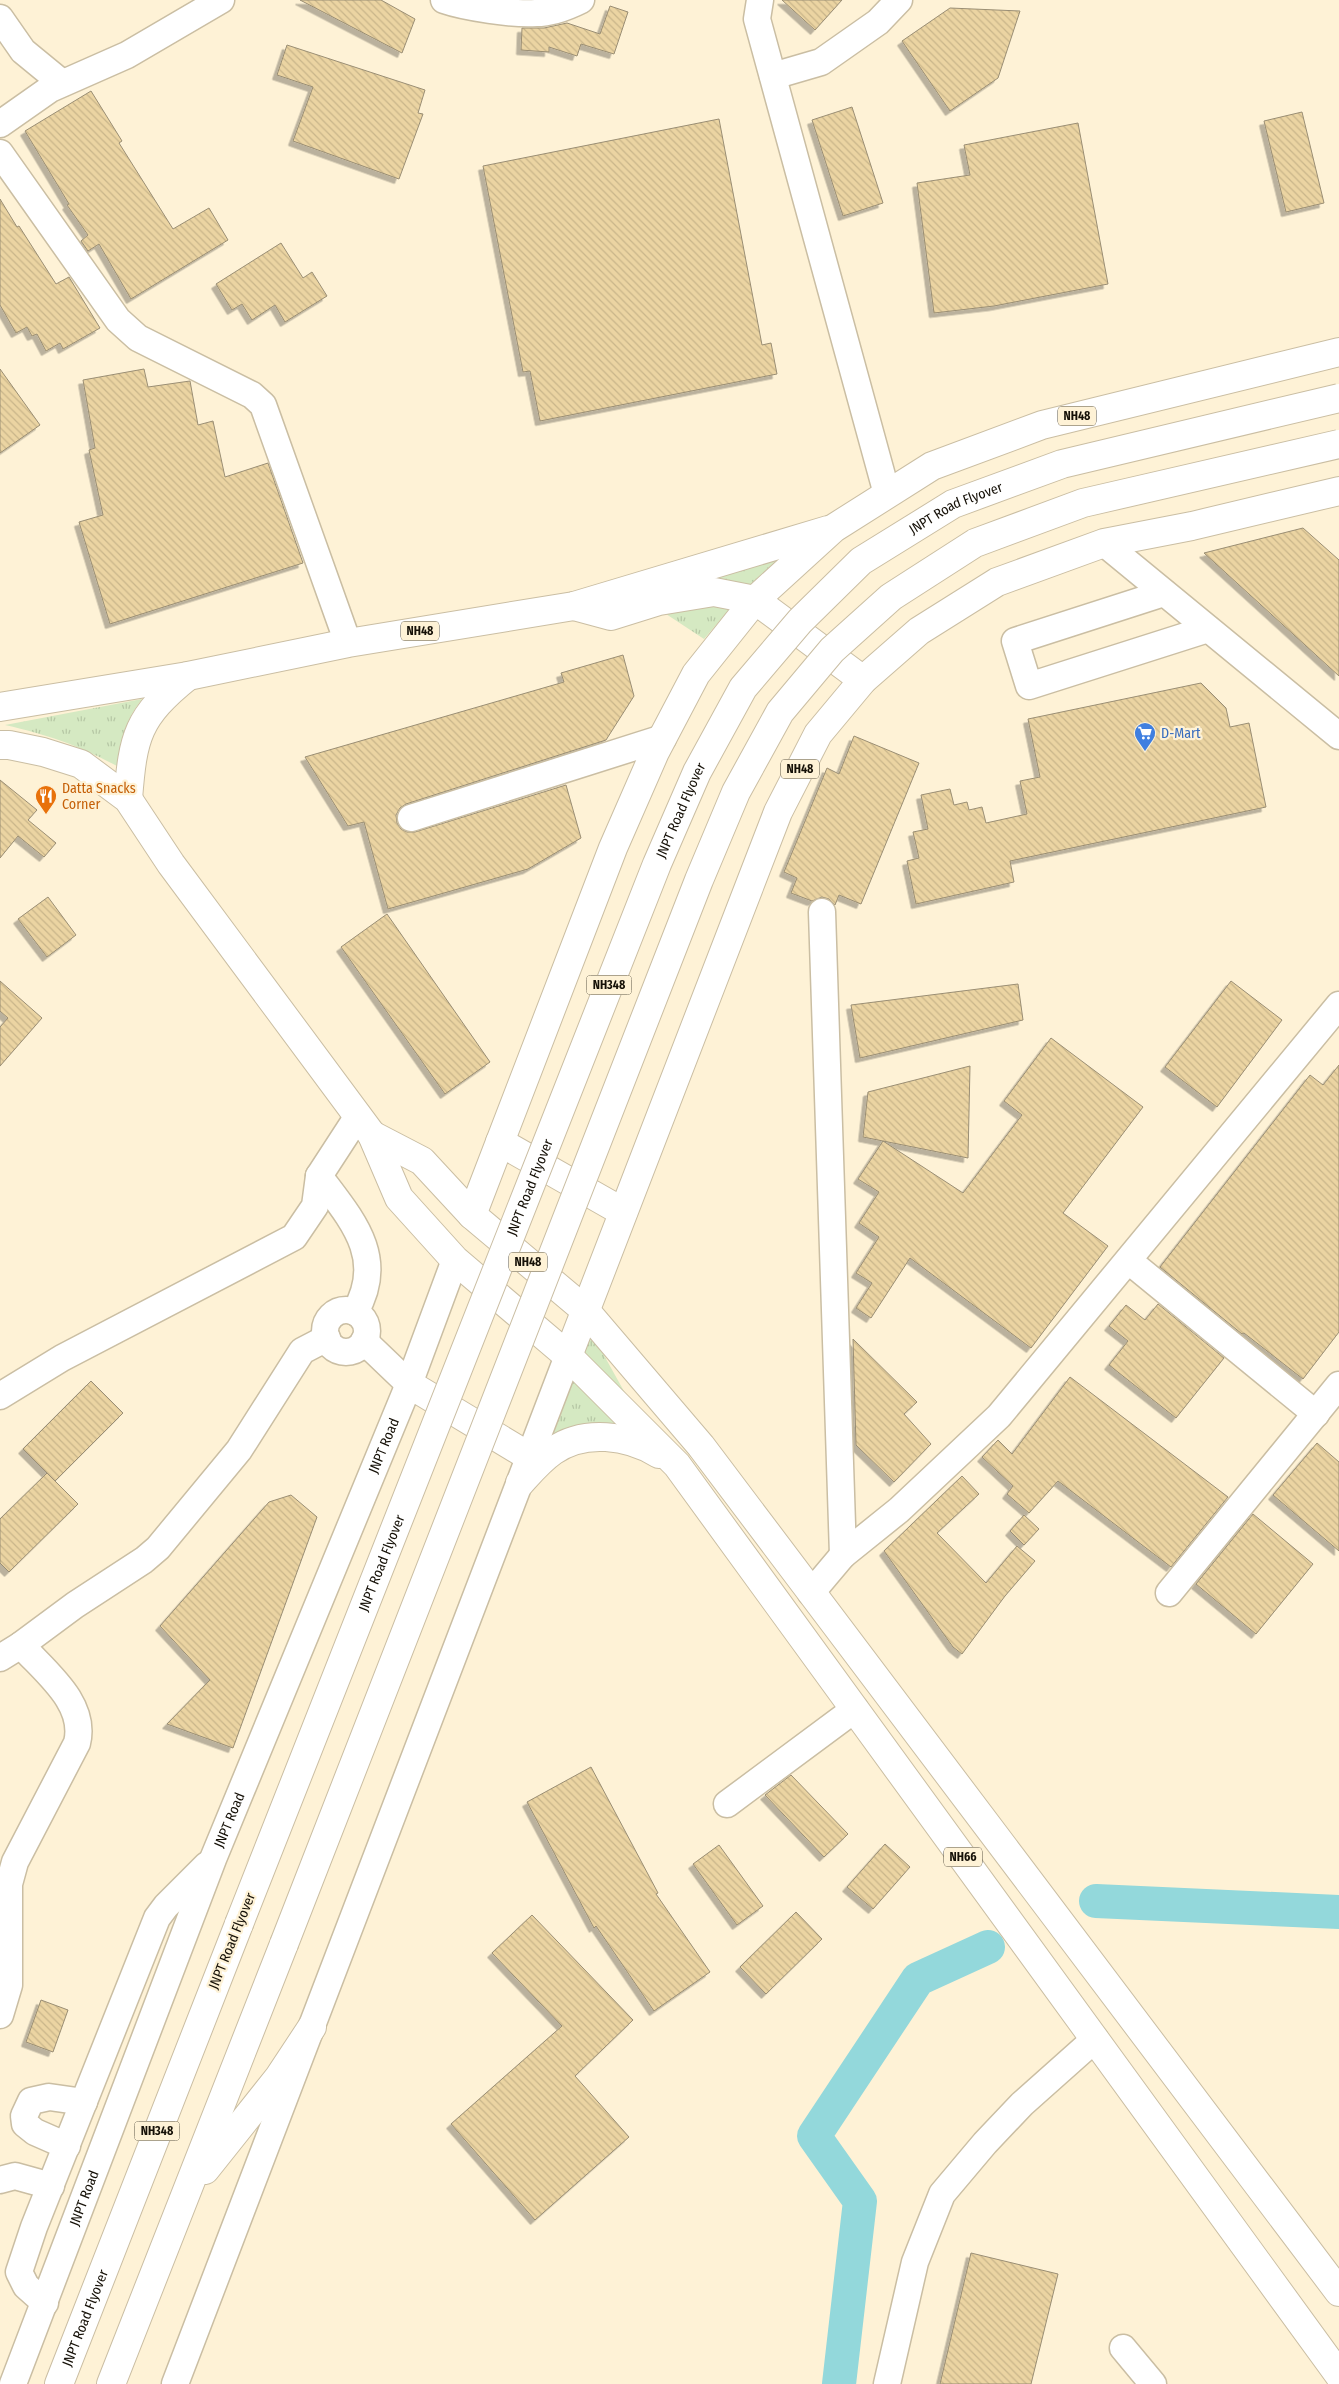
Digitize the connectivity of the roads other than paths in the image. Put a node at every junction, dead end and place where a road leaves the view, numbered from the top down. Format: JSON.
{"nodes":[{"id":1,"x":221,"y":0,"type":"edge"},
{"id":2,"x":444,"y":0,"type":"edge"},
{"id":3,"x":580,"y":0,"type":"edge"},
{"id":4,"x":760,"y":0,"type":"edge"},
{"id":5,"x":899,"y":0,"type":"edge"},
{"id":6,"x":0,"y":18,"type":"edge"},
{"id":7,"x":773,"y":76,"type":"junction"},
{"id":8,"x":62,"y":84,"type":"junction"},
{"id":9,"x":0,"y":124,"type":"edge"},
{"id":10,"x":0,"y":153,"type":"edge"},
{"id":11,"x":1339,"y":352,"type":"edge"},
{"id":12,"x":1339,"y":398,"type":"edge"},
{"id":13,"x":1339,"y":444,"type":"edge"},
{"id":14,"x":1339,"y":491,"type":"edge"},
{"id":15,"x":887,"y":494,"type":"junction"},
{"id":16,"x":834,"y":528,"type":"junction"},
{"id":17,"x":1104,"y":544,"type":"junction"},
{"id":18,"x":1164,"y":593,"type":"junction"},
{"id":19,"x":755,"y":600,"type":"junction"},
{"id":20,"x":574,"y":606,"type":"junction"},
{"id":21,"x":1208,"y":629,"type":"junction"},
{"id":22,"x":348,"y":643,"type":"junction"},
{"id":23,"x":188,"y":676,"type":"junction"},
{"id":24,"x":862,"y":680,"type":"junction"},
{"id":25,"x":0,"y":707,"type":"edge"},
{"id":26,"x":1339,"y":736,"type":"edge"},
{"id":27,"x":663,"y":738,"type":"junction"},
{"id":28,"x":0,"y":745,"type":"edge"},
{"id":29,"x":133,"y":807,"type":"junction"},
{"id":30,"x":411,"y":818,"type":"dead end"},
{"id":31,"x":822,"y":912,"type":"dead end"},
{"id":32,"x":1339,"y":1005,"type":"edge"},
{"id":33,"x":365,"y":1126,"type":"junction"},
{"id":34,"x":500,"y":1142,"type":"junction"},
{"id":35,"x":319,"y":1176,"type":"junction"},
{"id":36,"x":623,"y":1212,"type":"junction"},
{"id":37,"x":472,"y":1215,"type":"junction"},
{"id":38,"x":455,"y":1260,"type":"junction"},
{"id":39,"x":1129,"y":1261,"type":"junction"},
{"id":40,"x":584,"y":1310,"type":"junction"},
{"id":41,"x":355,"y":1312,"type":"junction"},
{"id":42,"x":327,"y":1338,"type":"junction"},
{"id":43,"x":364,"y":1341,"type":"junction"},
{"id":44,"x":568,"y":1356,"type":"junction"},
{"id":45,"x":409,"y":1384,"type":"junction"},
{"id":46,"x":1339,"y":1385,"type":"edge"},
{"id":47,"x":0,"y":1396,"type":"edge"},
{"id":48,"x":1316,"y":1414,"type":"junction"},
{"id":49,"x":530,"y":1457,"type":"junction"},
{"id":50,"x":677,"y":1465,"type":"junction"},
{"id":51,"x":520,"y":1483,"type":"junction"},
{"id":52,"x":843,"y":1555,"type":"junction"},
{"id":53,"x":811,"y":1592,"type":"junction"},
{"id":54,"x":1169,"y":1592,"type":"dead end"},
{"id":55,"x":10,"y":1651,"type":"edge"},
{"id":56,"x":855,"y":1709,"type":"junction"},
{"id":57,"x":727,"y":1804,"type":"dead end"},
{"id":58,"x":213,"y":1859,"type":"junction"},
{"id":59,"x":5,"y":1928,"type":"edge"},
{"id":60,"x":0,"y":2015,"type":"edge"},
{"id":61,"x":312,"y":2027,"type":"junction"},
{"id":62,"x":1095,"y":2039,"type":"junction"},
{"id":63,"x":84,"y":2102,"type":"junction"},
{"id":64,"x":67,"y":2146,"type":"junction"},
{"id":65,"x":0,"y":2180,"type":"edge"},
{"id":66,"x":51,"y":2186,"type":"junction"},
{"id":67,"x":187,"y":2193,"type":"junction"},
{"id":68,"x":9,"y":2267,"type":"edge"},
{"id":69,"x":1339,"y":2292,"type":"edge"},
{"id":70,"x":45,"y":2303,"type":"junction"},
{"id":71,"x":1124,"y":2348,"type":"dead end"},
{"id":72,"x":1339,"y":2375,"type":"edge"},
{"id":73,"x":13,"y":2384,"type":"edge"},
{"id":74,"x":58,"y":2384,"type":"edge"},
{"id":75,"x":111,"y":2384,"type":"edge"},
{"id":76,"x":175,"y":2384,"type":"edge"},
{"id":77,"x":887,"y":2384,"type":"edge"},
{"id":78,"x":1153,"y":2384,"type":"edge"}],
"edges":[{"from":1,"to":8,"type":"street"},
{"from":2,"to":3,"type":"street"},
{"from":4,"to":7,"type":"street"},
{"from":5,"to":7,"type":"street"},
{"from":6,"to":8,"type":"street"},
{"from":7,"to":15,"type":"street"},
{"from":8,"to":9,"type":"street"},
{"from":10,"to":22,"type":"street"},
{"from":11,"to":15,"type":"highway","number":"NH48"},
{"from":12,"to":74,"type":"highway","name":"JNPT Road Flyover","number":"NH348","bridge":true},
{"from":13,"to":67,"type":"highway","bridge":true},
{"from":14,"to":17,"type":"highway","number":"NH48"},
{"from":15,"to":16,"type":"highway","number":"NH48"},
{"from":16,"to":19,"type":"highway"},
{"from":16,"to":20,"type":"highway","number":"NH48"},
{"from":17,"to":18,"type":"street"},
{"from":17,"to":24,"type":"highway","number":"NH48"},
{"from":18,"to":21,"type":"street"},
{"from":18,"to":21,"type":"street"},
{"from":19,"to":20,"type":"highway"},
{"from":19,"to":24,"type":"highway"},
{"from":19,"to":27,"type":"highway"},
{"from":20,"to":22,"type":"highway","number":"NH48"},
{"from":21,"to":26,"type":"street"},
{"from":22,"to":23,"type":"highway","number":"NH48"},
{"from":23,"to":25,"type":"highway","number":"NH48"},
{"from":23,"to":29,"type":"highway"},
{"from":24,"to":36,"type":"highway","number":"NH48"},
{"from":27,"to":30,"type":"street"},
{"from":27,"to":34,"type":"highway"},
{"from":28,"to":29,"type":"highway"},
{"from":29,"to":33,"type":"highway"},
{"from":31,"to":52,"type":"street"},
{"from":32,"to":39,"type":"street"},
{"from":33,"to":35,"type":"street"},
{"from":33,"to":37,"type":"highway","number":"NH48"},
{"from":33,"to":38,"type":"highway"},
{"from":34,"to":36,"type":"highway"},
{"from":34,"to":37,"type":"highway"},
{"from":35,"to":41,"type":"street"},
{"from":35,"to":47,"type":"street"},
{"from":36,"to":40,"type":"highway","number":"NH48"},
{"from":37,"to":40,"type":"highway","number":"NH48"},
{"from":38,"to":44,"type":"highway"},
{"from":38,"to":45,"type":"street","name":"JNPT Road"},
{"from":39,"to":48,"type":"street"},
{"from":39,"to":52,"type":"street"},
{"from":40,"to":44,"type":"highway","number":"NH48"},
{"from":40,"to":53,"type":"highway","number":"NH66"},
{"from":41,"to":42,"type":"street"},
{"from":41,"to":43,"type":"street"},
{"from":42,"to":43,"type":"street"},
{"from":42,"to":55,"type":"street"},
{"from":43,"to":45,"type":"street"},
{"from":44,"to":49,"type":"street"},
{"from":44,"to":50,"type":"highway","number":"NH66"},
{"from":45,"to":49,"type":"highway"},
{"from":45,"to":58,"type":"street","name":"JNPT Road"},
{"from":46,"to":48,"type":"street"},
{"from":48,"to":54,"type":"street"},
{"from":49,"to":51,"type":"street"},
{"from":50,"to":51,"type":"highway"},
{"from":50,"to":56,"type":"highway","number":"NH66"},
{"from":51,"to":61,"type":"street"},
{"from":52,"to":53,"type":"street"},
{"from":53,"to":69,"type":"highway","number":"NH66"},
{"from":55,"to":59,"type":"street"},
{"from":56,"to":57,"type":"street"},
{"from":56,"to":62,"type":"highway","number":"NH66"},
{"from":58,"to":63,"type":"street"},
{"from":58,"to":70,"type":"street","name":"JNPT Road"},
{"from":59,"to":60,"type":"street"},
{"from":61,"to":67,"type":"highway"},
{"from":61,"to":76,"type":"street"},
{"from":62,"to":72,"type":"highway","number":"NH66"},
{"from":62,"to":77,"type":"street"},
{"from":63,"to":64,"type":"street"},
{"from":63,"to":64,"type":"street"},
{"from":64,"to":66,"type":"street"},
{"from":65,"to":66,"type":"street"},
{"from":66,"to":68,"type":"street"},
{"from":67,"to":75,"type":"highway"},
{"from":68,"to":70,"type":"street"},
{"from":70,"to":73,"type":"street","name":"JNPT Road"},
{"from":71,"to":78,"type":"street"}]}
